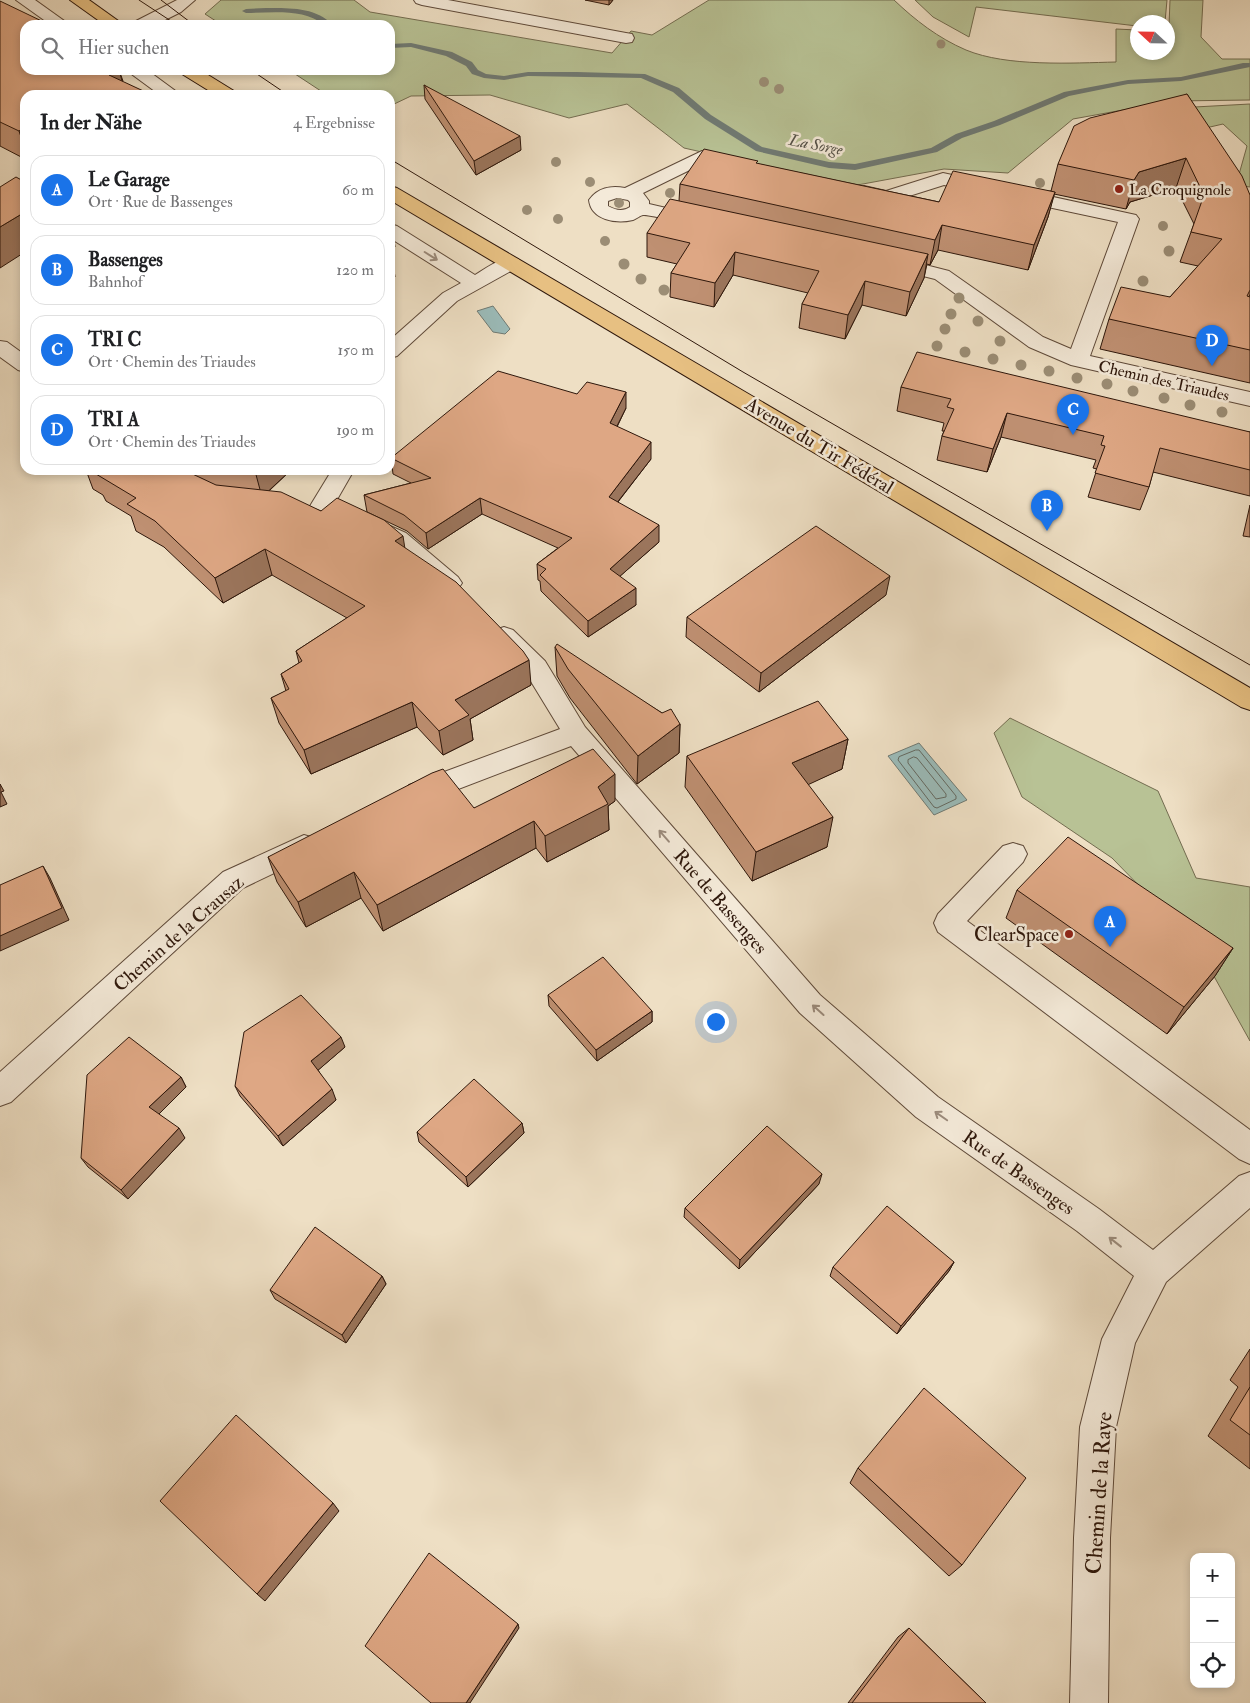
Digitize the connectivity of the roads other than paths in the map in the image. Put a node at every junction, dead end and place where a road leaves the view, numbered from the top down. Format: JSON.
{"nodes":[{"id":1,"x":24,"y":0,"type":"edge"},
{"id":2,"x":78,"y":0,"type":"edge"},
{"id":3,"x":187,"y":0,"type":"edge"},
{"id":4,"x":422,"y":0,"type":"edge"},
{"id":5,"x":54,"y":20,"type":"edge"},
{"id":6,"x":108,"y":20,"type":"edge"},
{"id":7,"x":152,"y":20,"type":"edge"},
{"id":8,"x":626,"y":38,"type":"dead end"},
{"id":9,"x":142,"y":75,"type":"edge"},
{"id":10,"x":196,"y":75,"type":"edge"},
{"id":11,"x":165,"y":90,"type":"edge"},
{"id":12,"x":220,"y":90,"type":"edge"},
{"id":13,"x":751,"y":168,"type":"edge"},
{"id":14,"x":848,"y":189,"type":"edge"},
{"id":15,"x":395,"y":195,"type":"edge"},
{"id":16,"x":714,"y":224,"type":"edge"},
{"id":17,"x":395,"y":233,"type":"edge"},
{"id":18,"x":874,"y":259,"type":"edge"},
{"id":19,"x":511,"y":263,"type":"junction"},
{"id":20,"x":475,"y":283,"type":"junction"},
{"id":21,"x":0,"y":346,"type":"edge"},
{"id":22,"x":395,"y":346,"type":"edge"},
{"id":23,"x":20,"y":362,"type":"edge"},
{"id":24,"x":1085,"y":362,"type":"junction"},
{"id":25,"x":1250,"y":399,"type":"edge"},
{"id":26,"x":339,"y":475,"type":"edge"},
{"id":27,"x":469,"y":599,"type":"edge"},
{"id":28,"x":489,"y":620,"type":"edge"},
{"id":29,"x":1250,"y":700,"type":"edge"},
{"id":30,"x":576,"y":734,"type":"junction"},
{"id":31,"x":394,"y":802,"type":"edge"},
{"id":32,"x":325,"y":836,"type":"edge"},
{"id":33,"x":1013,"y":854,"type":"dead end"},
{"id":34,"x":0,"y":1092,"type":"edge"},
{"id":35,"x":1250,"y":1148,"type":"edge"},
{"id":36,"x":1250,"y":1187,"type":"edge"},
{"id":37,"x":1154,"y":1272,"type":"junction"},
{"id":38,"x":1089,"y":1703,"type":"edge"}],
"edges":[{"from":1,"to":5,"type":"street"},
{"from":2,"to":6,"type":"main road"},
{"from":3,"to":7,"type":"street"},
{"from":4,"to":8,"type":"street"},
{"from":9,"to":11,"type":"street"},
{"from":10,"to":12,"type":"main road"},
{"from":13,"to":16,"type":"street"},
{"from":14,"to":24,"type":"street","name":"Chemin des Triaudes"},
{"from":15,"to":19,"type":"main road","name":"Avenue du Tir Fédéral"},
{"from":17,"to":20,"type":"street","one_way":true},
{"from":18,"to":24,"type":"street","name":"Chemin des Triaudes"},
{"from":19,"to":20,"type":"street"},
{"from":19,"to":29,"type":"main road","name":"Avenue du Tir Fédéral"},
{"from":20,"to":22,"type":"street"},
{"from":21,"to":23,"type":"street"},
{"from":24,"to":25,"type":"street","name":"Chemin des Triaudes"},
{"from":26,"to":27,"type":"street"},
{"from":28,"to":30,"type":"street","name":"Rue de Bassenges"},
{"from":30,"to":31,"type":"street"},
{"from":37,"to":30,"type":"street","name":"Rue de Bassenges","one_way":true},
{"from":32,"to":34,"type":"street","name":"Chemin de la Crausaz"},
{"from":33,"to":35,"type":"street"},
{"from":36,"to":37,"type":"street","name":"Chemin de la Raye"},
{"from":37,"to":38,"type":"street","name":"Chemin de la Raye"}]}
